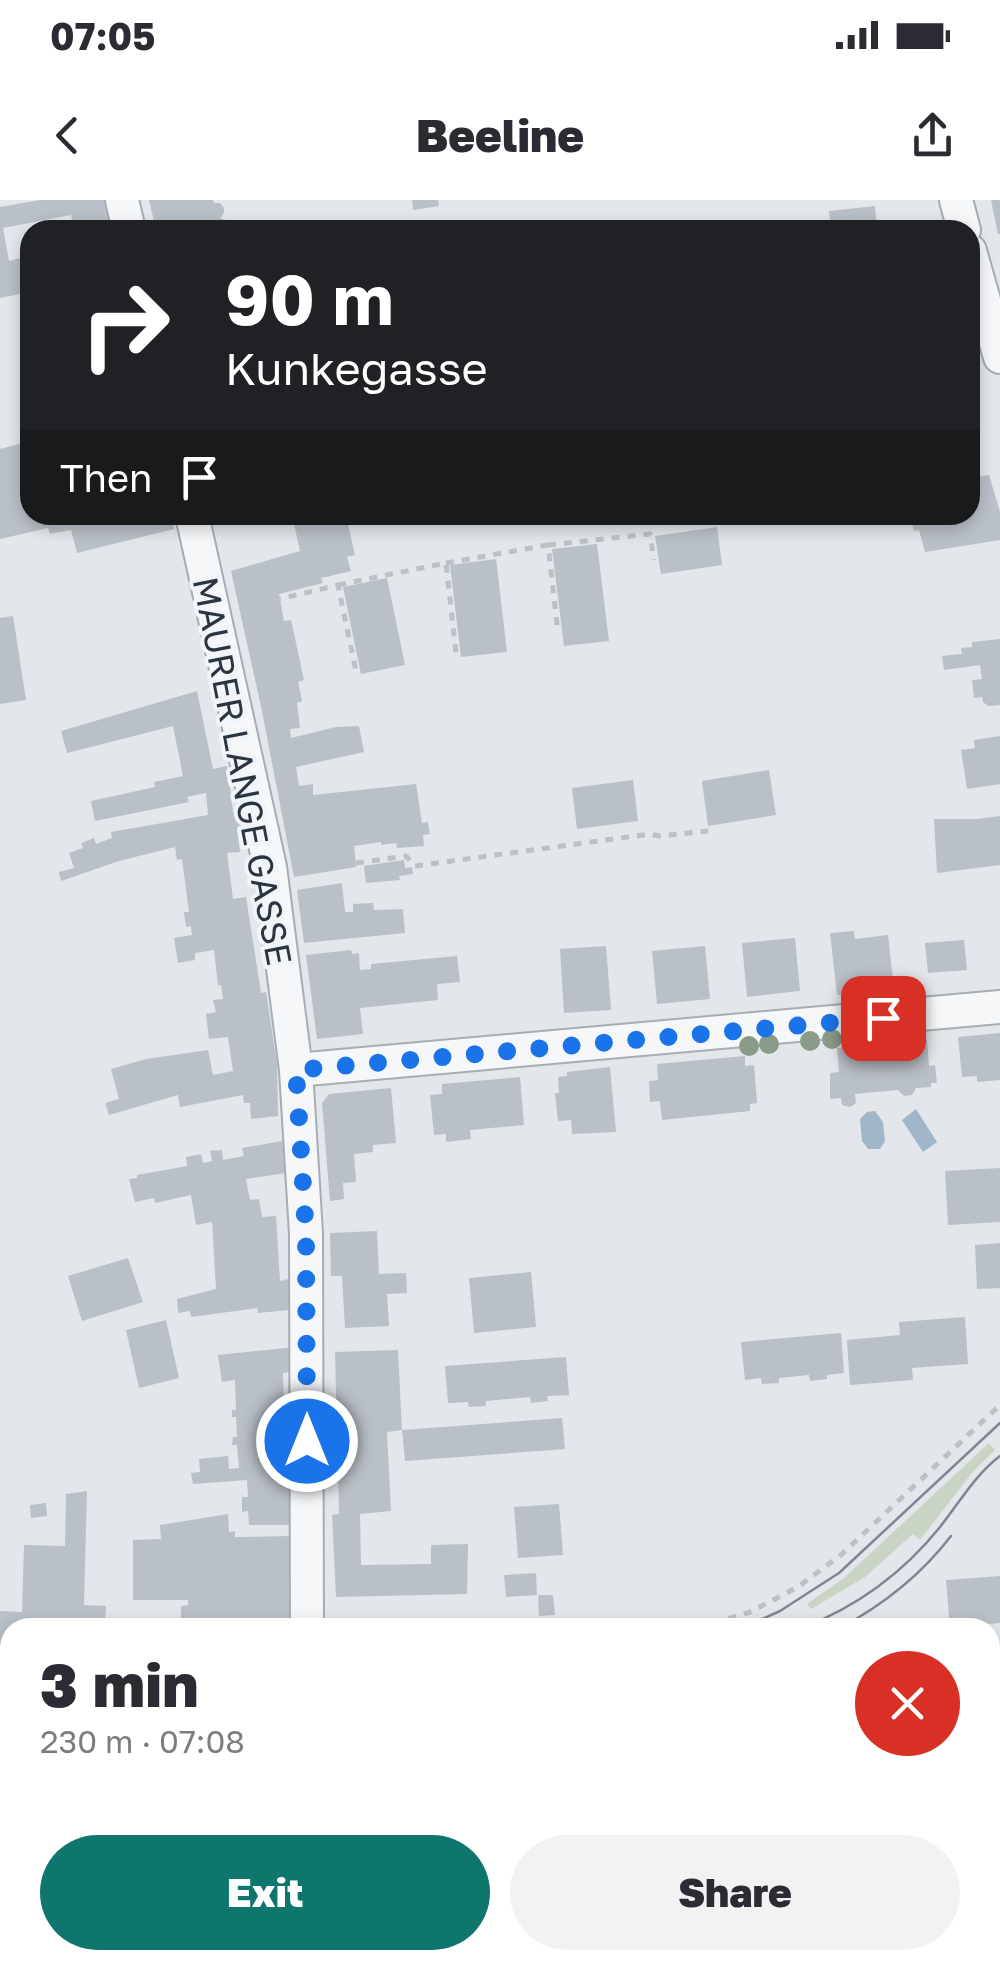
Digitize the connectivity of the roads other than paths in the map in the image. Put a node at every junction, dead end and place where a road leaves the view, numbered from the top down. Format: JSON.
{"nodes":[{"id":1,"x":980,"y":286,"type":"edge"},
{"id":2,"x":1000,"y":356,"type":"edge"},
{"id":3,"x":194,"y":525,"type":"edge"},
{"id":4,"x":1000,"y":1007,"type":"edge"},
{"id":5,"x":296,"y":1070,"type":"junction"},
{"id":6,"x":308,"y":1618,"type":"edge"}],
"edges":[{"from":1,"to":2,"type":"street"},
{"from":3,"to":5,"type":"street","name":"MAURER LANGE GASSE"},
{"from":4,"to":5,"type":"street"},
{"from":5,"to":6,"type":"street","name":"MAURER LANGE GASSE"}]}
